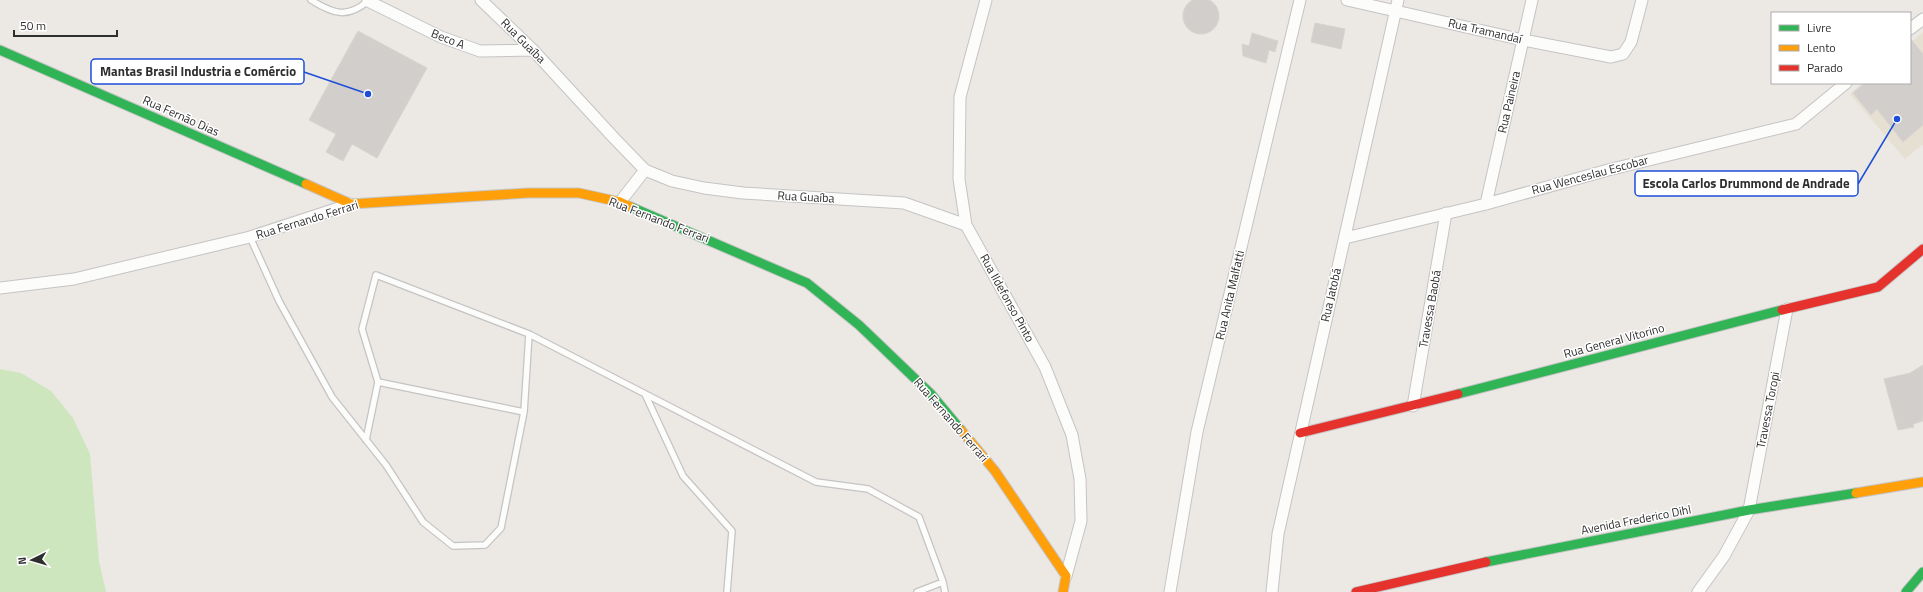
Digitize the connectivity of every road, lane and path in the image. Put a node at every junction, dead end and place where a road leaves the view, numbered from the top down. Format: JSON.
{"nodes":[{"id":1,"x":311,"y":0,"type":"edge"},
{"id":2,"x":482,"y":0,"type":"edge"},
{"id":3,"x":986,"y":0,"type":"edge"},
{"id":4,"x":1300,"y":0,"type":"edge"},
{"id":5,"x":1347,"y":0,"type":"edge"},
{"id":6,"x":1532,"y":0,"type":"edge"},
{"id":7,"x":1642,"y":0,"type":"edge"},
{"id":8,"x":368,"y":1,"type":"edge"},
{"id":9,"x":1397,"y":5,"type":"edge"},
{"id":10,"x":1923,"y":19,"type":"edge"},
{"id":11,"x":1911,"y":29,"type":"edge"},
{"id":12,"x":1523,"y":40,"type":"junction"},
{"id":13,"x":0,"y":50,"type":"edge"},
{"id":14,"x":533,"y":50,"type":"junction"},
{"id":15,"x":1845,"y":84,"type":"edge"},
{"id":16,"x":645,"y":170,"type":"junction"},
{"id":17,"x":620,"y":202,"type":"junction"},
{"id":18,"x":352,"y":204,"type":"junction"},
{"id":19,"x":1486,"y":204,"type":"junction"},
{"id":20,"x":1446,"y":213,"type":"junction"},
{"id":21,"x":966,"y":225,"type":"junction"},
{"id":22,"x":250,"y":237,"type":"junction"},
{"id":23,"x":1345,"y":238,"type":"junction"},
{"id":24,"x":1923,"y":249,"type":"edge"},
{"id":25,"x":0,"y":288,"type":"edge"},
{"id":26,"x":1787,"y":309,"type":"junction"},
{"id":27,"x":529,"y":334,"type":"junction"},
{"id":28,"x":378,"y":382,"type":"junction"},
{"id":29,"x":645,"y":394,"type":"junction"},
{"id":30,"x":1413,"y":406,"type":"junction"},
{"id":31,"x":524,"y":412,"type":"junction"},
{"id":32,"x":1300,"y":432,"type":"junction"},
{"id":33,"x":366,"y":440,"type":"junction"},
{"id":34,"x":1923,"y":482,"type":"edge"},
{"id":35,"x":1749,"y":510,"type":"junction"},
{"id":36,"x":1923,"y":572,"type":"edge"},
{"id":37,"x":1066,"y":576,"type":"junction"},
{"id":38,"x":943,"y":582,"type":"junction"},
{"id":39,"x":727,"y":592,"type":"edge"},
{"id":40,"x":917,"y":592,"type":"edge"},
{"id":41,"x":945,"y":592,"type":"edge"},
{"id":42,"x":1063,"y":592,"type":"edge"},
{"id":43,"x":1170,"y":592,"type":"edge"},
{"id":44,"x":1272,"y":592,"type":"edge"},
{"id":45,"x":1356,"y":592,"type":"edge"},
{"id":46,"x":1698,"y":592,"type":"edge"},
{"id":47,"x":1906,"y":592,"type":"edge"}],
"edges":[{"from":1,"to":8,"type":"lane"},
{"from":2,"to":14,"type":"street","name":"Rua Guaíba"},
{"from":3,"to":21,"type":"street","name":"Rua Ildefonso Pinto"},
{"from":4,"to":43,"type":"street","name":"Rua Anita Malfatti"},
{"from":5,"to":9,"type":"street","name":"Rua Tramandaí"},
{"from":6,"to":12,"type":"street","name":"Rua Paineira"},
{"from":7,"to":12,"type":"street","name":"Rua Tramandaí"},
{"from":8,"to":14,"type":"street","name":"Beco A"},
{"from":9,"to":12,"type":"street","name":"Rua Tramandaí"},
{"from":9,"to":23,"type":"street","name":"Rua Jatobá"},
{"from":10,"to":11,"type":"street"},
{"from":12,"to":19,"type":"street","name":"Rua Paineira"},
{"from":13,"to":18,"type":"main road","name":"Rua Fernão Dias"},
{"from":14,"to":16,"type":"street","name":"Rua Guaíba"},
{"from":15,"to":19,"type":"street","name":"Rua Wenceslau Escobar"},
{"from":16,"to":17,"type":"street"},
{"from":16,"to":21,"type":"street","name":"Rua Guaíba"},
{"from":17,"to":18,"type":"main road","name":"Rua Fernando Ferrari"},
{"from":17,"to":37,"type":"main road","name":"Rua Fernando Ferrari"},
{"from":18,"to":22,"type":"street","name":"Rua Fernando Ferrari"},
{"from":19,"to":20,"type":"street","name":"Rua Wenceslau Escobar"},
{"from":20,"to":23,"type":"street","name":"Rua Wenceslau Escobar"},
{"from":20,"to":30,"type":"street","name":"Travessa Baobá"},
{"from":21,"to":37,"type":"street","name":"Rua Ildefonso Pinto"},
{"from":22,"to":25,"type":"street","name":"Rua Fernando Ferrari"},
{"from":22,"to":33,"type":"lane"},
{"from":23,"to":32,"type":"street","name":"Rua Jatobá"},
{"from":24,"to":26,"type":"main road","name":"Rua General Vitorino"},
{"from":26,"to":30,"type":"main road","name":"Rua General Vitorino"},
{"from":26,"to":35,"type":"street","name":"Travessa Toropi"},
{"from":27,"to":28,"type":"lane"},
{"from":27,"to":29,"type":"lane"},
{"from":27,"to":31,"type":"lane"},
{"from":28,"to":31,"type":"lane"},
{"from":28,"to":33,"type":"lane"},
{"from":29,"to":38,"type":"lane"},
{"from":29,"to":39,"type":"lane"},
{"from":30,"to":32,"type":"main road","name":"Rua General Vitorino"},
{"from":31,"to":33,"type":"lane"},
{"from":32,"to":44,"type":"street","name":"Rua Jatobá"},
{"from":34,"to":35,"type":"main road","name":"Avenida Frederico Dihl"},
{"from":35,"to":45,"type":"main road","name":"Avenida Frederico Dihl"},
{"from":35,"to":46,"type":"street","name":"Travessa Toropi"},
{"from":36,"to":47,"type":"main road"},
{"from":37,"to":42,"type":"main road","name":"Rua Ildefonso Pinto"},
{"from":38,"to":40,"type":"lane"},
{"from":38,"to":41,"type":"lane"}]}
